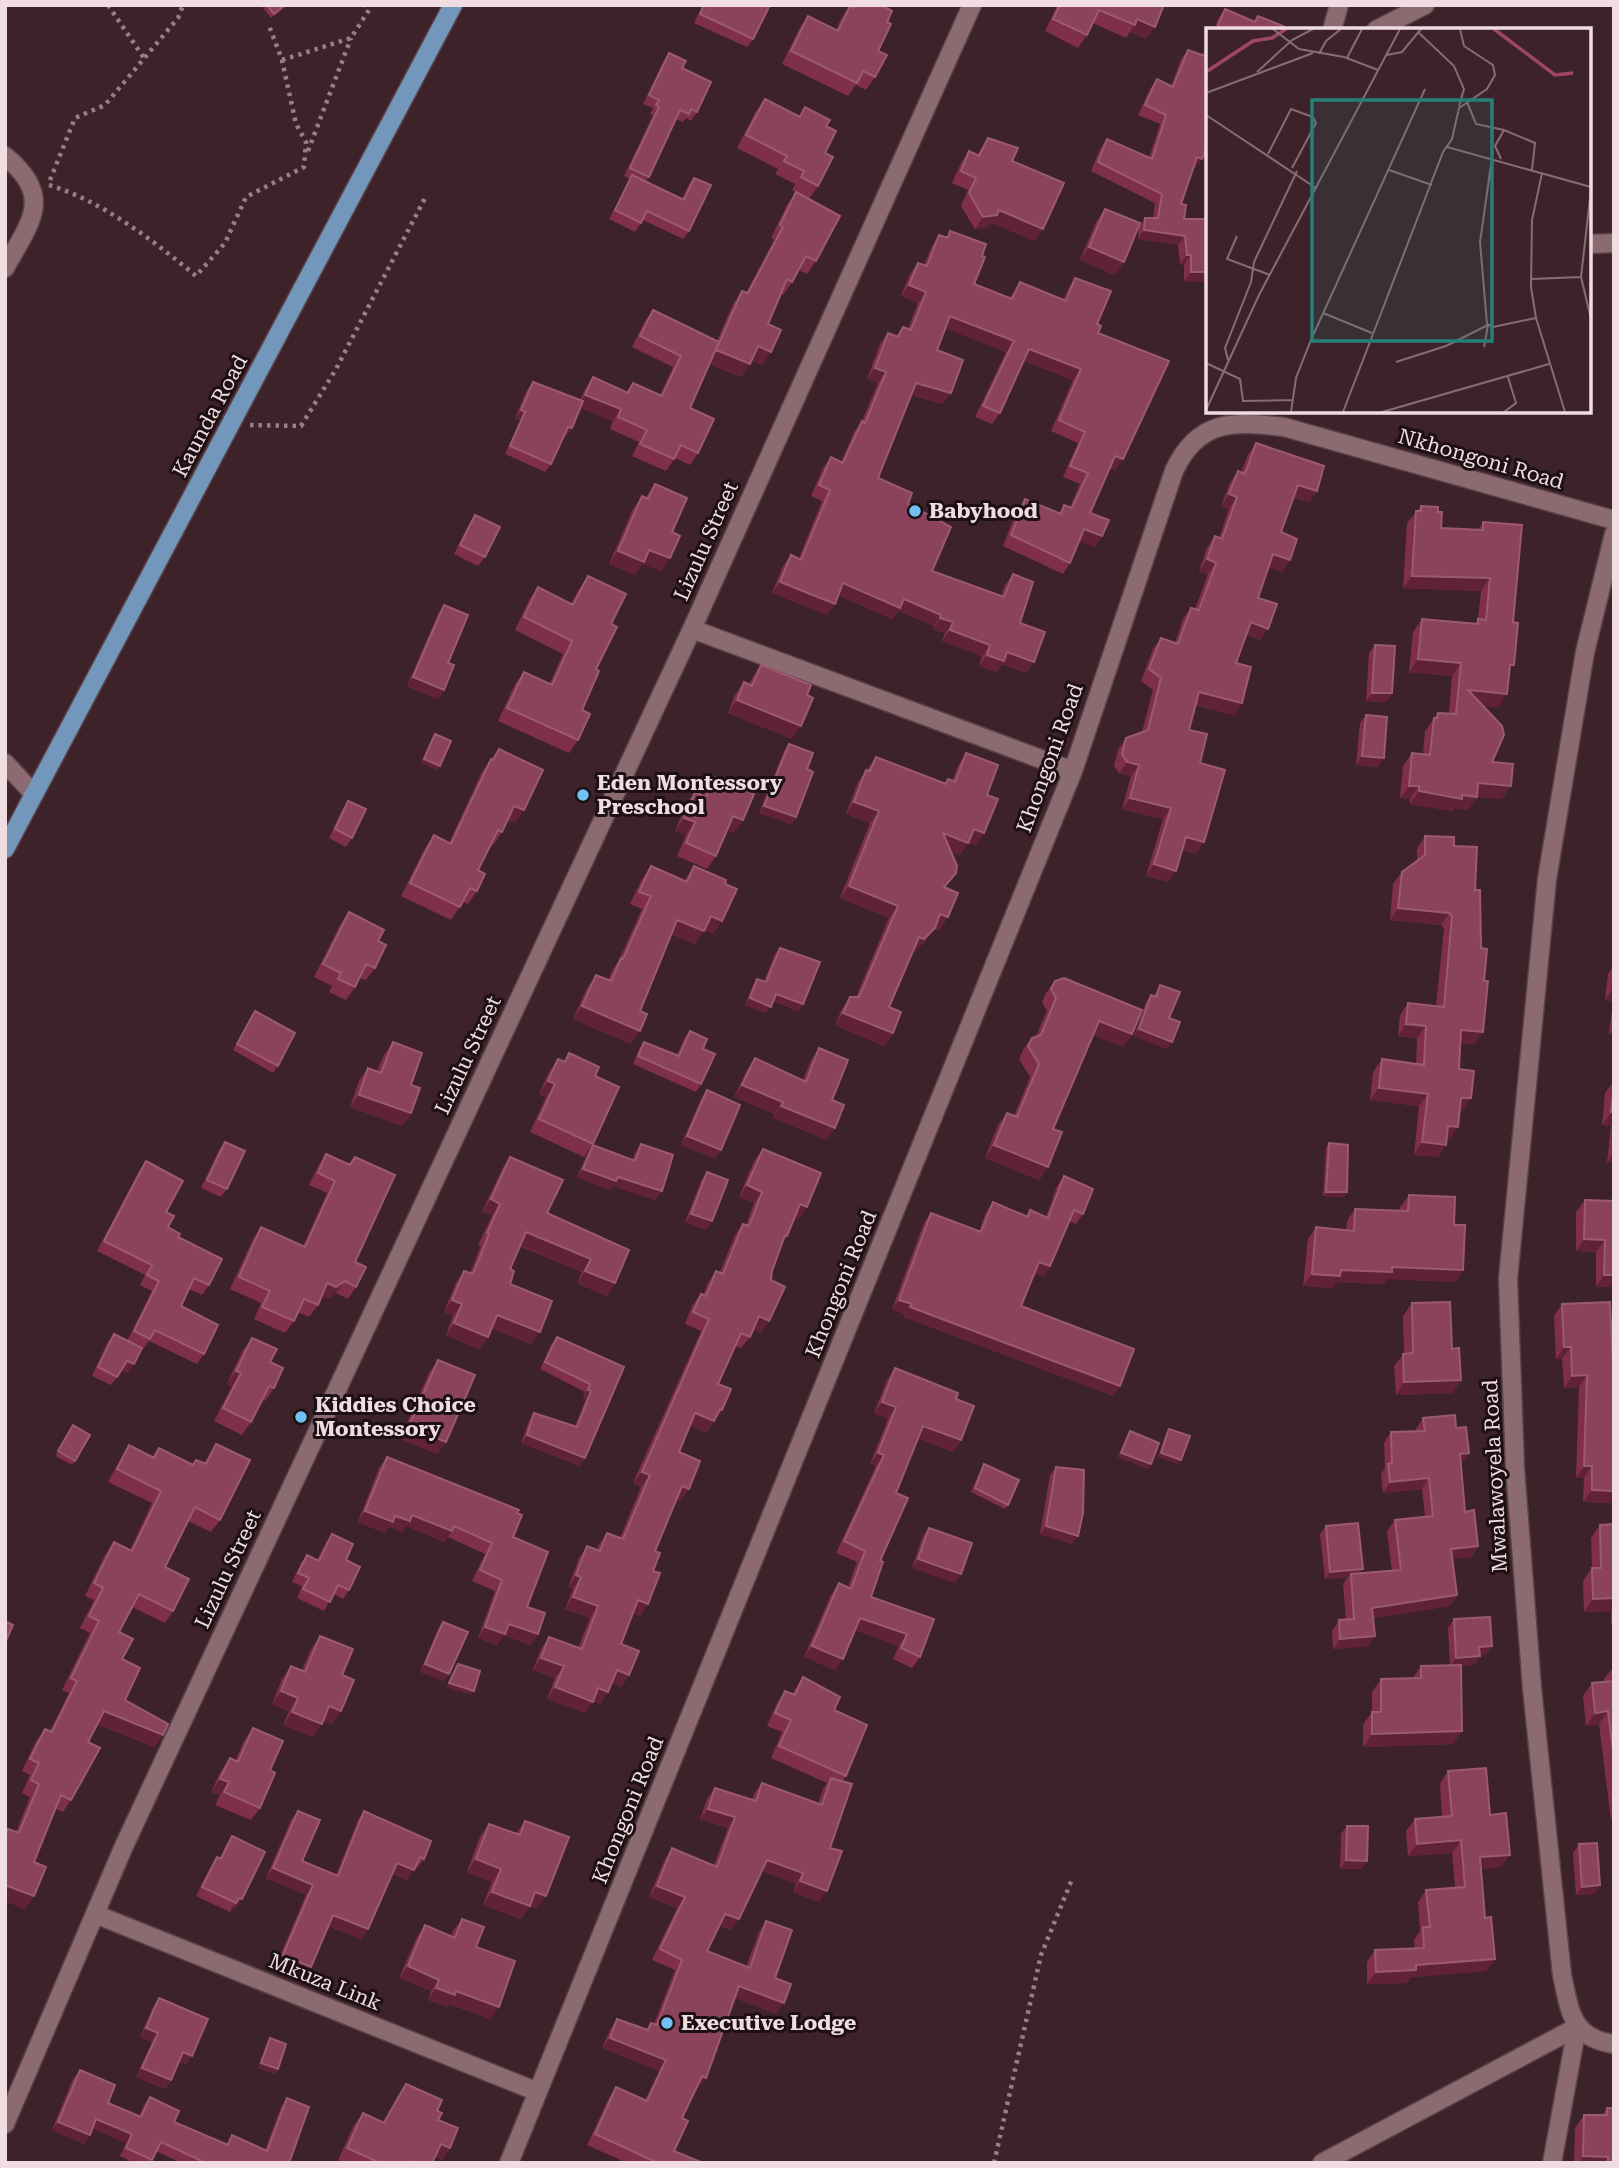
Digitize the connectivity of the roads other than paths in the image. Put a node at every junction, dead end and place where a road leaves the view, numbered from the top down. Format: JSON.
{"nodes":[{"id":1,"x":453,"y":5,"type":"edge"},
{"id":2,"x":972,"y":5,"type":"edge"},
{"id":3,"x":1339,"y":5,"type":"edge"},
{"id":4,"x":1425,"y":5,"type":"edge"},
{"id":5,"x":1394,"y":26,"type":"edge"},
{"id":6,"x":1333,"y":28,"type":"edge"},
{"id":7,"x":5,"y":156,"type":"edge"},
{"id":8,"x":1614,"y":243,"type":"edge"},
{"id":9,"x":1591,"y":244,"type":"edge"},
{"id":10,"x":5,"y":268,"type":"edge"},
{"id":11,"x":1223,"y":413,"type":"edge"},
{"id":12,"x":1212,"y":428,"type":"junction"},
{"id":13,"x":1614,"y":520,"type":"edge"},
{"id":14,"x":1614,"y":534,"type":"edge"},
{"id":15,"x":692,"y":629,"type":"junction"},
{"id":16,"x":5,"y":763,"type":"edge"},
{"id":17,"x":1073,"y":771,"type":"junction"},
{"id":18,"x":34,"y":794,"type":"junction"},
{"id":19,"x":5,"y":849,"type":"edge"},
{"id":20,"x":96,"y":1914,"type":"junction"},
{"id":21,"x":1577,"y":2027,"type":"junction"},
{"id":22,"x":1614,"y":2044,"type":"edge"},
{"id":23,"x":538,"y":2092,"type":"junction"},
{"id":24,"x":5,"y":2124,"type":"edge"},
{"id":25,"x":509,"y":2163,"type":"edge"},
{"id":26,"x":1322,"y":2163,"type":"edge"},
{"id":27,"x":1552,"y":2163,"type":"edge"}],
"edges":[{"from":1,"to":18,"type":"main road","name":"Kaunda Road"},
{"from":2,"to":15,"type":"street","name":"Lizulu Street"},
{"from":3,"to":6,"type":"street"},
{"from":4,"to":5,"type":"street"},
{"from":7,"to":10,"type":"street"},
{"from":8,"to":9,"type":"street"},
{"from":11,"to":12,"type":"street"},
{"from":12,"to":13,"type":"street","name":"Nkhongoni Road"},
{"from":12,"to":17,"type":"street","name":"Khongoni Road"},
{"from":14,"to":21,"type":"street","name":"Mwalawoyela Road"},
{"from":15,"to":17,"type":"street"},
{"from":15,"to":20,"type":"street","name":"Lizulu Street"},
{"from":16,"to":18,"type":"street"},
{"from":17,"to":23,"type":"street","name":"Khongoni Road"},
{"from":18,"to":19,"type":"main road","name":"Kaunda Road"},
{"from":20,"to":23,"type":"street","name":"Mkuza Link"},
{"from":20,"to":24,"type":"street","name":"Lizulu Street"},
{"from":21,"to":22,"type":"street"},
{"from":21,"to":26,"type":"street"},
{"from":21,"to":27,"type":"street"},
{"from":23,"to":25,"type":"street","name":"Khongoni Road"}]}
